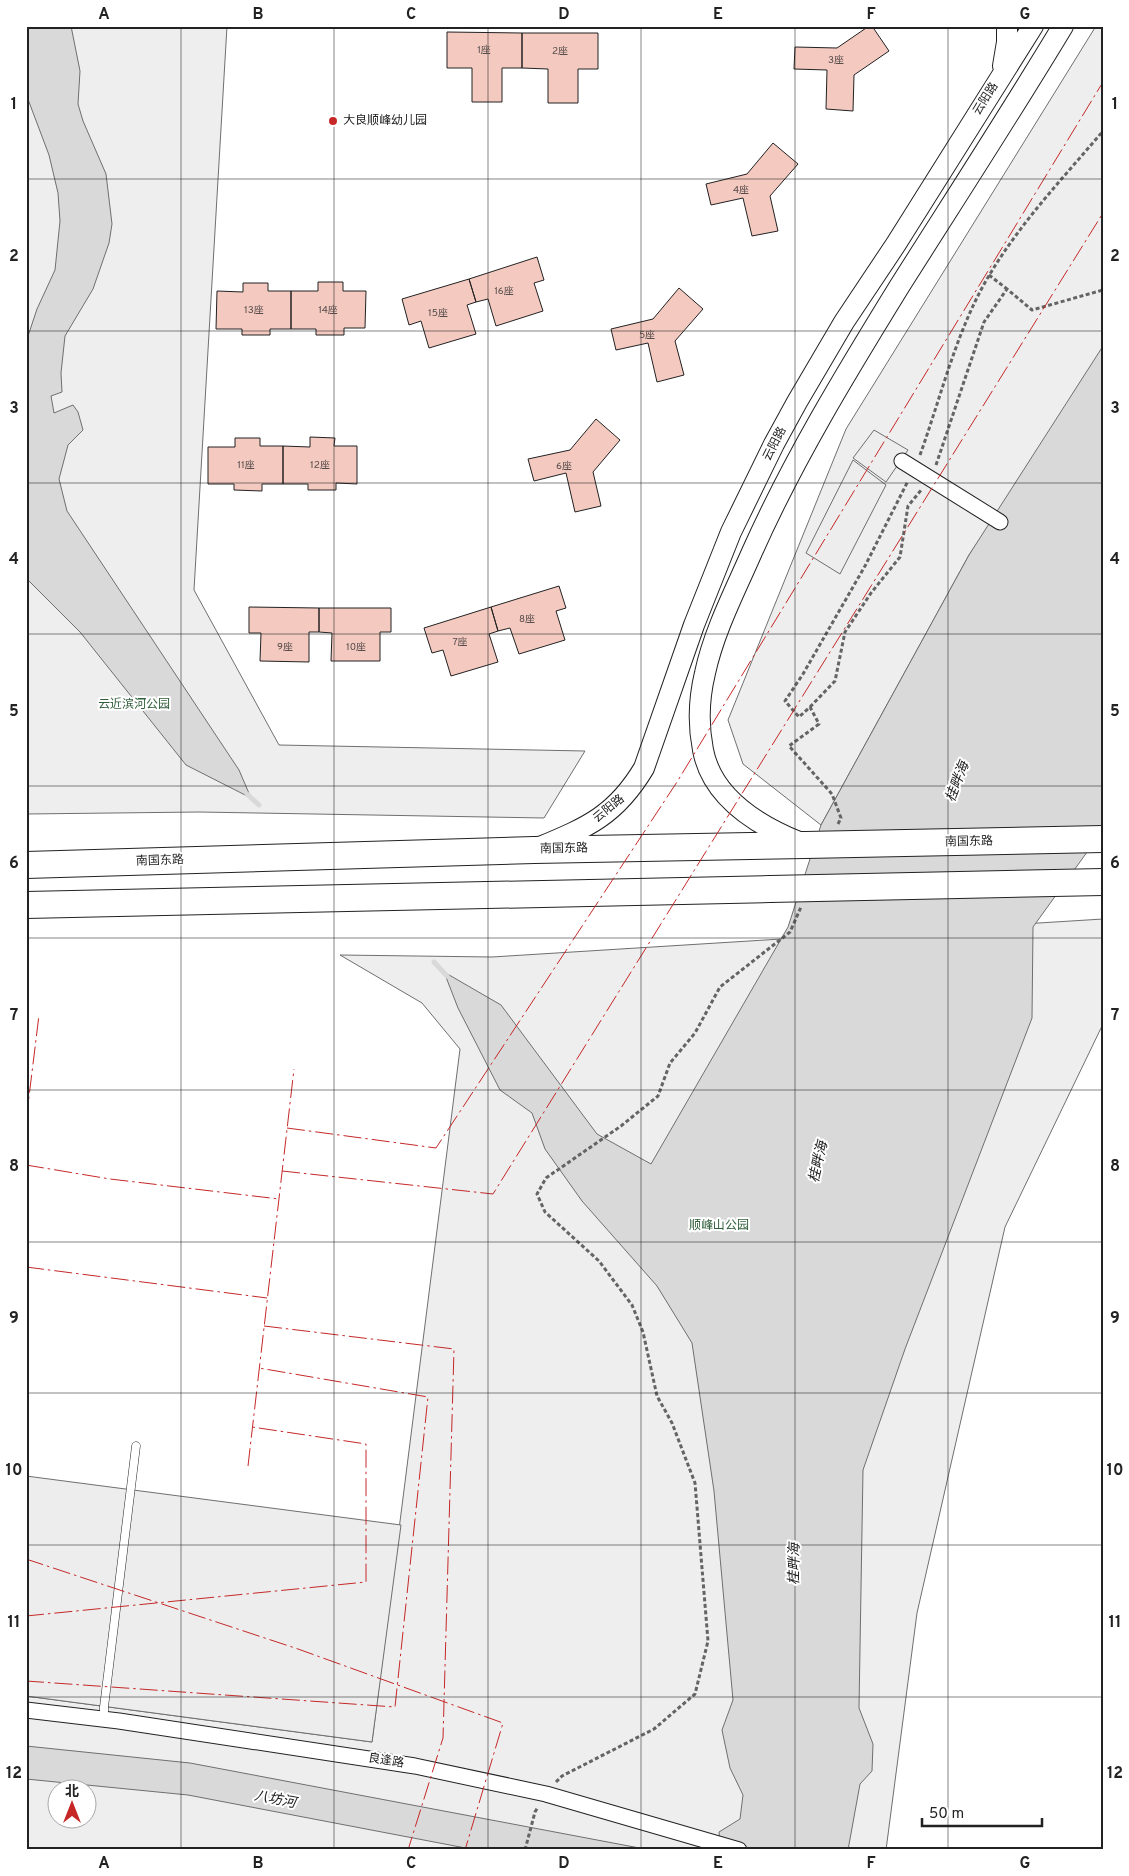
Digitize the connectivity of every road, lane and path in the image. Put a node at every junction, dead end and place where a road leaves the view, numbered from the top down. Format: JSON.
{"nodes":[{"id":1,"x":1007,"y":26,"type":"edge"},
{"id":2,"x":1033,"y":26,"type":"edge"},
{"id":3,"x":1063,"y":26,"type":"edge"},
{"id":4,"x":1002,"y":74,"type":"junction"},
{"id":5,"x":1103,"y":131,"type":"edge"},
{"id":6,"x":989,"y":275,"type":"junction"},
{"id":7,"x":1007,"y":289,"type":"dead end"},
{"id":8,"x":908,"y":465,"type":"junction"},
{"id":9,"x":766,"y":522,"type":"junction"},
{"id":10,"x":1000,"y":522,"type":"dead end"},
{"id":11,"x":731,"y":532,"type":"junction"},
{"id":12,"x":784,"y":702,"type":"dead end"},
{"id":13,"x":1103,"y":839,"type":"edge"},
{"id":14,"x":805,"y":845,"type":"junction"},
{"id":15,"x":534,"y":850,"type":"junction"},
{"id":16,"x":26,"y":865,"type":"edge"},
{"id":17,"x":1103,"y":882,"type":"edge"},
{"id":18,"x":26,"y":905,"type":"edge"},
{"id":19,"x":684,"y":1045,"type":"dead end"},
{"id":20,"x":136,"y":1446,"type":"dead end"},
{"id":21,"x":26,"y":1710,"type":"edge"},
{"id":22,"x":104,"y":1720,"type":"junction"},
{"id":23,"x":546,"y":1794,"type":"junction"},
{"id":24,"x":736,"y":1849,"type":"edge"},
{"id":25,"x":525,"y":1850,"type":"edge"}],
"edges":[{"from":1,"to":4,"type":"main road"},
{"from":2,"to":4,"type":"main road","name":"云阳路"},
{"from":3,"to":9,"type":"main road"},
{"from":4,"to":11,"type":"main road","name":"云阳路"},
{"from":5,"to":6,"type":"path"},
{"from":6,"to":7,"type":"path"},
{"from":6,"to":8,"type":"path"},
{"from":8,"to":10,"type":"street"},
{"from":8,"to":12,"type":"path"},
{"from":9,"to":11,"type":"main road"},
{"from":9,"to":14,"type":"main road"},
{"from":11,"to":15,"type":"main road","name":"云阳路"},
{"from":13,"to":14,"type":"highway","name":"南国东路","bridge":true},
{"from":14,"to":15,"type":"highway","name":"南国东路"},
{"from":15,"to":16,"type":"highway","name":"南国东路"},
{"from":17,"to":18,"type":"highway","bridge":true},
{"from":19,"to":23,"type":"path"},
{"from":20,"to":22,"type":"lane"},
{"from":21,"to":22,"type":"street","name":"良逢路"},
{"from":22,"to":23,"type":"street","name":"良逢路"},
{"from":23,"to":24,"type":"street","name":"良逢路"},
{"from":23,"to":25,"type":"path"}]}
